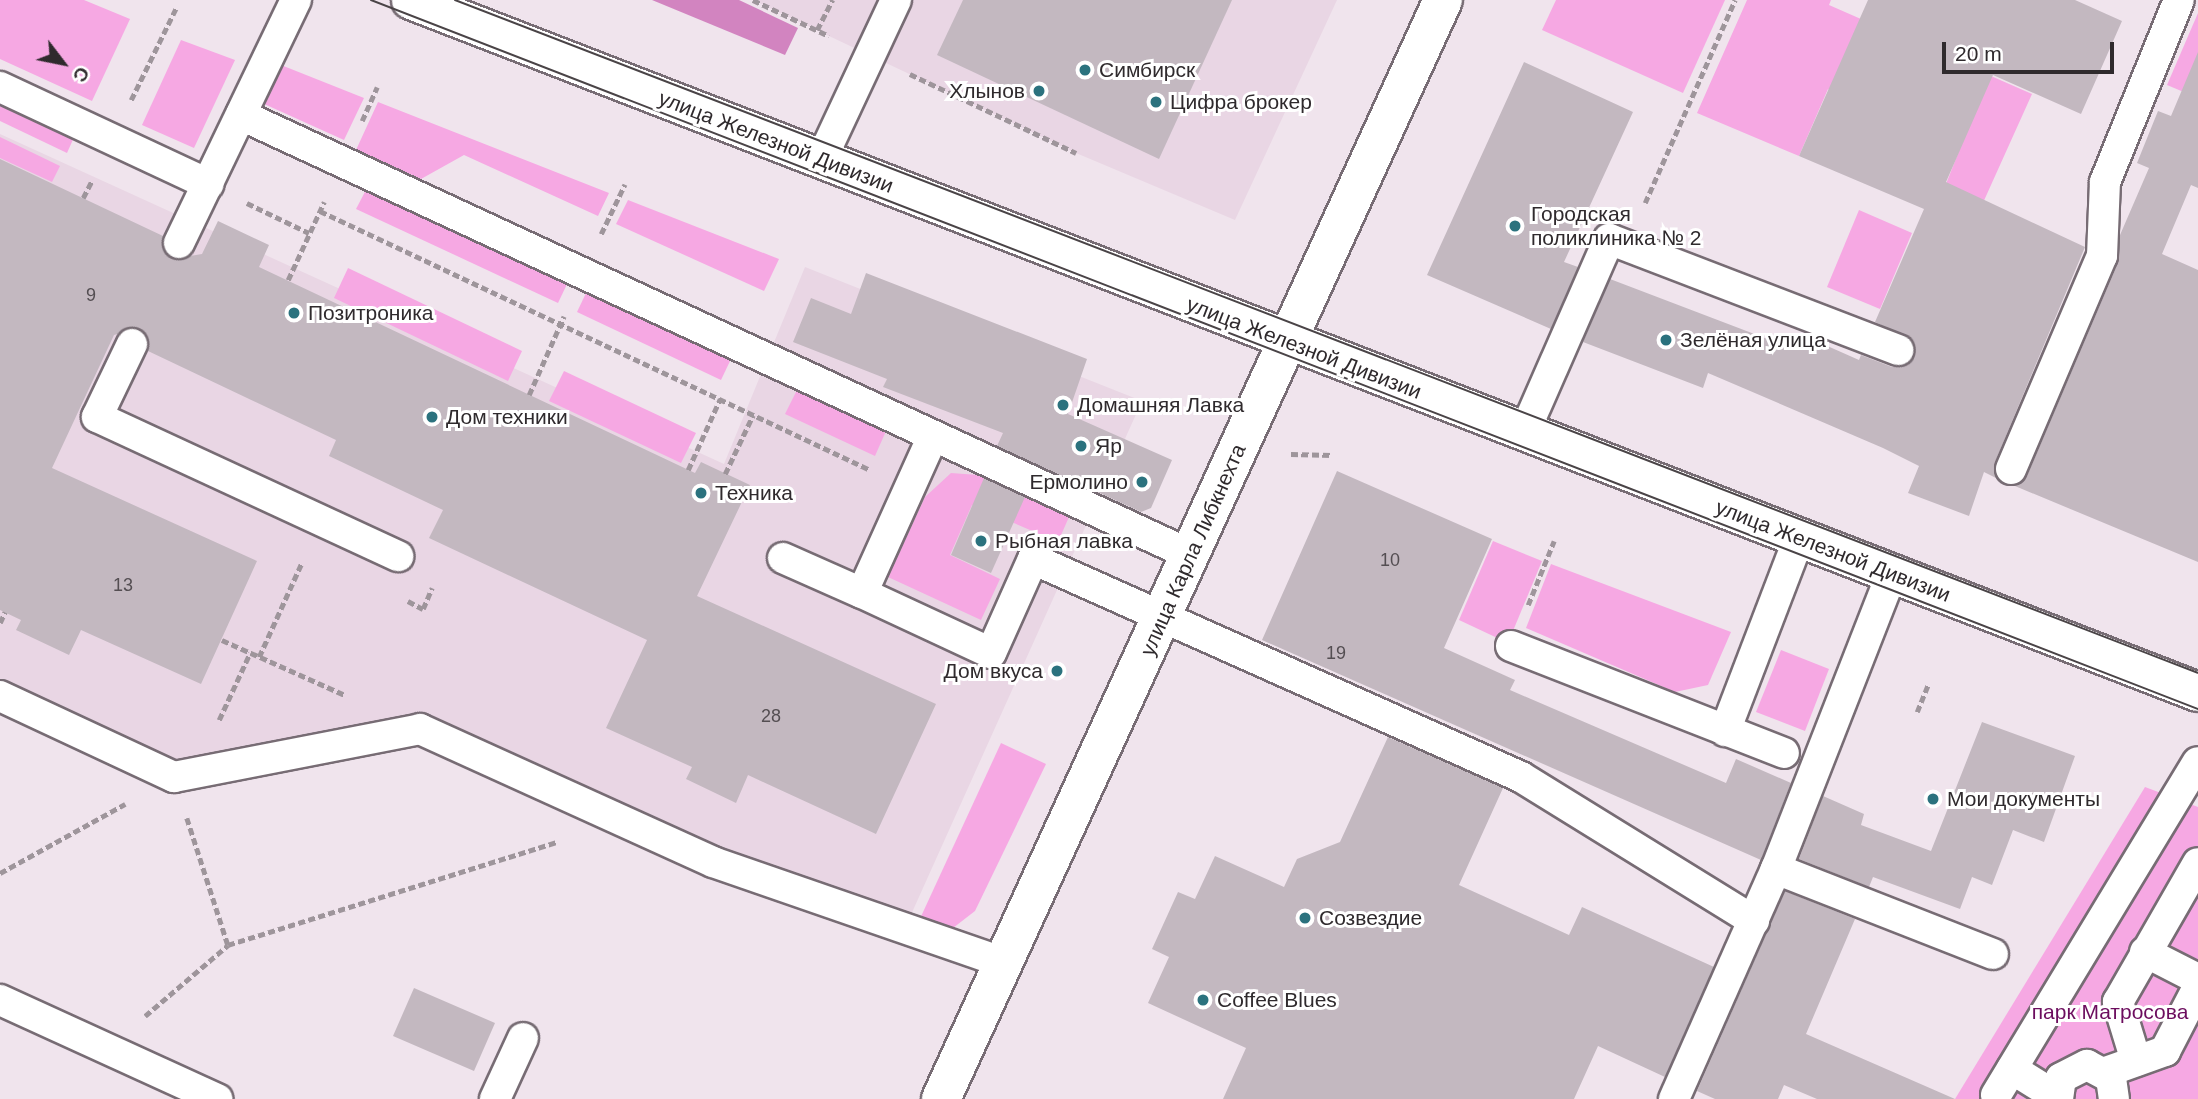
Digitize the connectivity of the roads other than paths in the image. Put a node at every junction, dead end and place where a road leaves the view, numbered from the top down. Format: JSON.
{"nodes":[{"id":1,"x":296,"y":0,"type":"edge"},
{"id":2,"x":411,"y":0,"type":"edge"},
{"id":3,"x":896,"y":0,"type":"edge"},
{"id":4,"x":1443,"y":0,"type":"edge"},
{"id":5,"x":2179,"y":0,"type":"edge"},
{"id":6,"x":0,"y":87,"type":"edge"},
{"id":7,"x":241,"y":115,"type":"junction"},
{"id":8,"x":821,"y":160,"type":"junction"},
{"id":9,"x":208,"y":184,"type":"junction"},
{"id":10,"x":179,"y":243,"type":"dead end"},
{"id":11,"x":1287,"y":342,"type":"junction"},
{"id":12,"x":132,"y":344,"type":"dead end"},
{"id":13,"x":1898,"y":350,"type":"dead end"},
{"id":14,"x":1524,"y":433,"type":"junction"},
{"id":15,"x":933,"y":436,"type":"junction"},
{"id":16,"x":2011,"y":470,"type":"dead end"},
{"id":17,"x":1799,"y":538,"type":"junction"},
{"id":18,"x":1191,"y":555,"type":"junction"},
{"id":19,"x":398,"y":556,"type":"dead end"},
{"id":20,"x":783,"y":558,"type":"dead end"},
{"id":21,"x":1892,"y":573,"type":"junction"},
{"id":22,"x":862,"y":593,"type":"junction"},
{"id":23,"x":1163,"y":617,"type":"junction"},
{"id":24,"x":1511,"y":646,"type":"road end"},
{"id":25,"x":2198,"y":692,"type":"edge"},
{"id":26,"x":0,"y":696,"type":"edge"},
{"id":27,"x":1725,"y":730,"type":"junction"},
{"id":28,"x":1784,"y":753,"type":"dead end"},
{"id":29,"x":2198,"y":762,"type":"edge"},
{"id":30,"x":2198,"y":863,"type":"edge"},
{"id":31,"x":1776,"y":869,"type":"junction"},
{"id":32,"x":1754,"y":921,"type":"junction"},
{"id":33,"x":2145,"y":952,"type":"junction"},
{"id":34,"x":1993,"y":954,"type":"dead end"},
{"id":35,"x":1004,"y":963,"type":"junction"},
{"id":36,"x":2198,"y":979,"type":"edge"},
{"id":37,"x":2198,"y":987,"type":"edge"},
{"id":38,"x":0,"y":1000,"type":"edge"},
{"id":39,"x":523,"y":1038,"type":"dead end"},
{"id":40,"x":2136,"y":1061,"type":"junction"},
{"id":41,"x":2012,"y":1069,"type":"junction"},
{"id":42,"x":2110,"y":1086,"type":"edge"},
{"id":43,"x":1996,"y":1095,"type":"dead end"},
{"id":44,"x":2058,"y":1098,"type":"edge"},
{"id":45,"x":217,"y":1099,"type":"edge"},
{"id":46,"x":495,"y":1099,"type":"edge"},
{"id":47,"x":941,"y":1099,"type":"edge"},
{"id":48,"x":1674,"y":1099,"type":"edge"}],
"edges":[{"from":1,"to":7,"type":"lane"},
{"from":2,"to":8,"type":"street","name":"улица Железной Дивизии"},
{"from":3,"to":8,"type":"lane"},
{"from":4,"to":11,"type":"street","name":"улица Карла Либкнехта"},
{"from":5,"to":16,"type":"lane"},
{"from":6,"to":9,"type":"lane"},
{"from":7,"to":9,"type":"lane"},
{"from":7,"to":15,"type":"lane"},
{"from":8,"to":11,"type":"street","name":"улица Железной Дивизии"},
{"from":9,"to":10,"type":"lane"},
{"from":11,"to":14,"type":"street","name":"улица Железной Дивизии"},
{"from":11,"to":18,"type":"street","name":"улица Карла Либкнехта"},
{"from":12,"to":19,"type":"lane"},
{"from":13,"to":14,"type":"lane"},
{"from":14,"to":17,"type":"street","name":"улица Железной Дивизии"},
{"from":15,"to":18,"type":"lane"},
{"from":15,"to":22,"type":"lane"},
{"from":17,"to":21,"type":"street","name":"улица Железной Дивизии"},
{"from":17,"to":27,"type":"lane"},
{"from":18,"to":23,"type":"street","name":"улица Карла Либкнехта"},
{"from":20,"to":22,"type":"lane"},
{"from":21,"to":25,"type":"street","name":"улица Железной Дивизии"},
{"from":21,"to":31,"type":"lane"},
{"from":22,"to":23,"type":"lane"},
{"from":23,"to":32,"type":"lane"},
{"from":23,"to":35,"type":"street","name":"улица Карла Либкнехта"},
{"from":24,"to":27,"type":"lane"},
{"from":26,"to":35,"type":"lane"},
{"from":27,"to":28,"type":"lane"},
{"from":29,"to":41,"type":"lane"},
{"from":30,"to":33,"type":"lane"},
{"from":31,"to":32,"type":"lane"},
{"from":31,"to":34,"type":"lane"},
{"from":32,"to":48,"type":"lane"},
{"from":33,"to":36,"type":"lane"},
{"from":33,"to":40,"type":"lane"},
{"from":35,"to":47,"type":"street","name":"улица Карла Либкнехта"},
{"from":37,"to":40,"type":"lane"},
{"from":38,"to":45,"type":"lane"},
{"from":39,"to":46,"type":"lane"},
{"from":40,"to":42,"type":"lane"},
{"from":41,"to":43,"type":"lane"},
{"from":41,"to":44,"type":"lane"},
{"from":42,"to":44,"type":"lane"}]}
